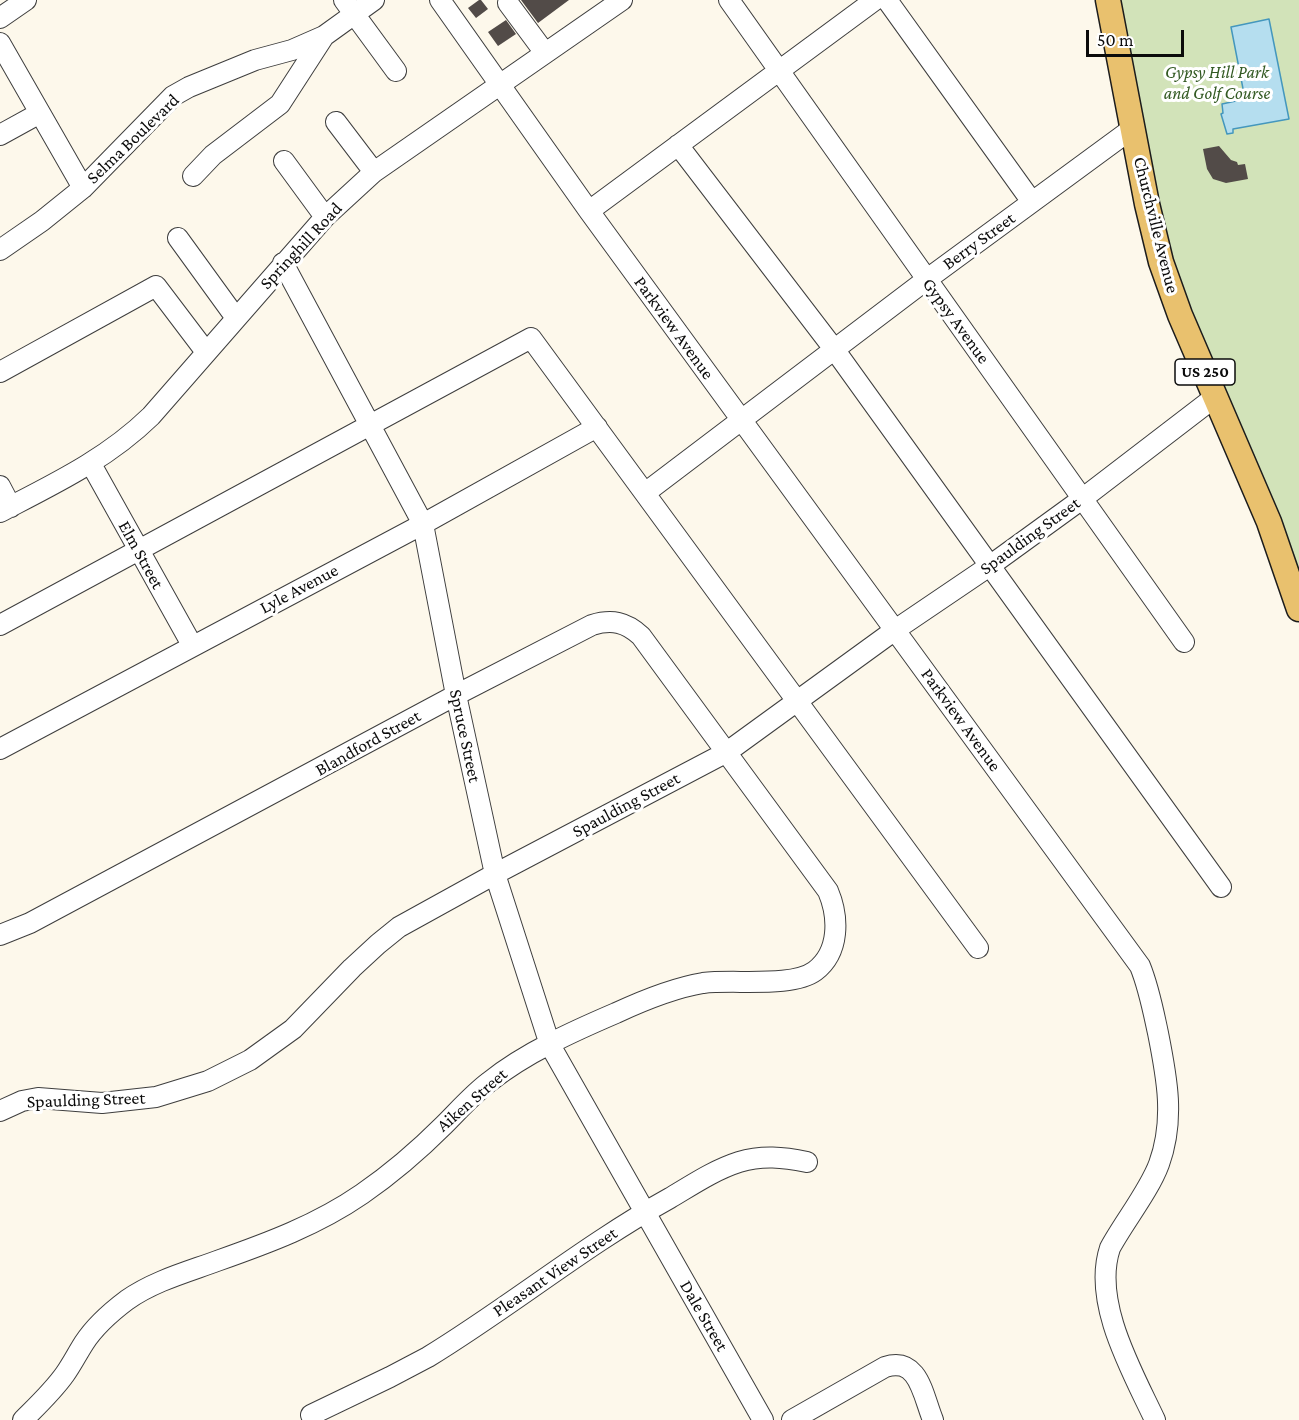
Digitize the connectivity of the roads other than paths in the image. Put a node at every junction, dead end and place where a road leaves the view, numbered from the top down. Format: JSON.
{"nodes":[{"id":1,"x":26,"y":0,"type":"edge"},
{"id":2,"x":374,"y":0,"type":"edge"},
{"id":3,"x":440,"y":0,"type":"edge"},
{"id":4,"x":622,"y":0,"type":"edge"},
{"id":5,"x":729,"y":0,"type":"edge"},
{"id":6,"x":875,"y":0,"type":"edge"},
{"id":7,"x":887,"y":0,"type":"edge"},
{"id":8,"x":1108,"y":0,"type":"edge"},
{"id":9,"x":508,"y":3,"type":"dead end"},
{"id":10,"x":349,"y":7,"type":"edge"},
{"id":11,"x":594,"y":7,"type":"edge"},
{"id":12,"x":0,"y":18,"type":"edge"},
{"id":13,"x":324,"y":36,"type":"junction"},
{"id":14,"x":0,"y":43,"type":"edge"},
{"id":15,"x":545,"y":53,"type":"junction"},
{"id":16,"x":396,"y":71,"type":"dead end"},
{"id":17,"x":778,"y":71,"type":"junction"},
{"id":18,"x":500,"y":83,"type":"junction"},
{"id":19,"x":40,"y":113,"type":"junction"},
{"id":20,"x":336,"y":122,"type":"dead end"},
{"id":21,"x":1133,"y":128,"type":"junction"},
{"id":22,"x":0,"y":135,"type":"edge"},
{"id":23,"x":678,"y":146,"type":"junction"},
{"id":24,"x":284,"y":160,"type":"dead end"},
{"id":25,"x":374,"y":172,"type":"junction"},
{"id":26,"x":193,"y":176,"type":"dead end"},
{"id":27,"x":82,"y":188,"type":"junction"},
{"id":28,"x":1032,"y":202,"type":"junction"},
{"id":29,"x":590,"y":211,"type":"junction"},
{"id":30,"x":325,"y":217,"type":"junction"},
{"id":31,"x":178,"y":238,"type":"dead end"},
{"id":32,"x":0,"y":250,"type":"edge"},
{"id":33,"x":283,"y":263,"type":"junction"},
{"id":34,"x":926,"y":280,"type":"junction"},
{"id":35,"x":236,"y":318,"type":"junction"},
{"id":36,"x":834,"y":349,"type":"junction"},
{"id":37,"x":206,"y":352,"type":"junction"},
{"id":38,"x":0,"y":372,"type":"edge"},
{"id":39,"x":1215,"y":397,"type":"junction"},
{"id":40,"x":741,"y":419,"type":"junction"},
{"id":41,"x":371,"y":425,"type":"junction"},
{"id":42,"x":597,"y":428,"type":"junction"},
{"id":43,"x":91,"y":464,"type":"junction"},
{"id":44,"x":0,"y":486,"type":"edge"},
{"id":45,"x":645,"y":493,"type":"junction"},
{"id":46,"x":1082,"y":498,"type":"junction"},
{"id":47,"x":5,"y":509,"type":"edge"},
{"id":48,"x":423,"y":525,"type":"junction"},
{"id":49,"x":138,"y":550,"type":"junction"},
{"id":50,"x":991,"y":565,"type":"junction"},
{"id":51,"x":1299,"y":609,"type":"edge"},
{"id":52,"x":0,"y":625,"type":"edge"},
{"id":53,"x":895,"y":630,"type":"junction"},
{"id":54,"x":1184,"y":642,"type":"dead end"},
{"id":55,"x":192,"y":645,"type":"junction"},
{"id":56,"x":456,"y":695,"type":"junction"},
{"id":57,"x":797,"y":701,"type":"junction"},
{"id":58,"x":0,"y":749,"type":"edge"},
{"id":59,"x":727,"y":752,"type":"junction"},
{"id":60,"x":495,"y":874,"type":"junction"},
{"id":61,"x":1221,"y":887,"type":"dead end"},
{"id":62,"x":0,"y":935,"type":"edge"},
{"id":63,"x":978,"y":948,"type":"dead end"},
{"id":64,"x":550,"y":1045,"type":"junction"},
{"id":65,"x":0,"y":1112,"type":"edge"},
{"id":66,"x":807,"y":1162,"type":"dead end"},
{"id":67,"x":645,"y":1212,"type":"junction"},
{"id":68,"x":311,"y":1415,"type":"dead end"},
{"id":69,"x":24,"y":1420,"type":"edge"},
{"id":70,"x":764,"y":1420,"type":"edge"},
{"id":71,"x":792,"y":1420,"type":"edge"},
{"id":72,"x":933,"y":1420,"type":"edge"},
{"id":73,"x":1155,"y":1420,"type":"edge"}],
"edges":[{"from":1,"to":12,"type":"street"},
{"from":2,"to":10,"type":"street","name":"Selma Boulevard"},
{"from":3,"to":18,"type":"street","name":"Parkview Avenue"},
{"from":4,"to":11,"type":"street","name":"Springhill Road"},
{"from":5,"to":17,"type":"street","name":"Gypsy Avenue"},
{"from":6,"to":17,"type":"street"},
{"from":7,"to":28,"type":"street"},
{"from":8,"to":21,"type":"main road","name":"Churchville Avenue","number":"US 250"},
{"from":9,"to":15,"type":"street"},
{"from":10,"to":13,"type":"street","name":"Selma Boulevard"},
{"from":10,"to":16,"type":"street"},
{"from":11,"to":15,"type":"street","name":"Springhill Road"},
{"from":13,"to":26,"type":"street"},
{"from":13,"to":27,"type":"street","name":"Selma Boulevard"},
{"from":14,"to":19,"type":"street"},
{"from":15,"to":18,"type":"street","name":"Springhill Road"},
{"from":17,"to":23,"type":"street"},
{"from":17,"to":34,"type":"street","name":"Gypsy Avenue"},
{"from":18,"to":25,"type":"street","name":"Springhill Road"},
{"from":18,"to":29,"type":"street","name":"Parkview Avenue"},
{"from":19,"to":22,"type":"street"},
{"from":19,"to":27,"type":"street"},
{"from":20,"to":25,"type":"street"},
{"from":21,"to":28,"type":"street","name":"Berry Street"},
{"from":21,"to":39,"type":"main road","name":"Churchville Avenue","number":"US 250"},
{"from":23,"to":29,"type":"street"},
{"from":23,"to":36,"type":"street"},
{"from":24,"to":30,"type":"street"},
{"from":25,"to":30,"type":"street","name":"Springhill Road"},
{"from":27,"to":32,"type":"street","name":"Selma Boulevard"},
{"from":28,"to":34,"type":"street","name":"Berry Street"},
{"from":29,"to":40,"type":"street","name":"Parkview Avenue"},
{"from":30,"to":33,"type":"street","name":"Springhill Road"},
{"from":31,"to":35,"type":"street"},
{"from":33,"to":35,"type":"street","name":"Springhill Road"},
{"from":33,"to":41,"type":"street","name":"Spruce Street"},
{"from":34,"to":36,"type":"street","name":"Berry Street"},
{"from":34,"to":46,"type":"street","name":"Gypsy Avenue"},
{"from":35,"to":37,"type":"street","name":"Springhill Road"},
{"from":36,"to":40,"type":"street","name":"Berry Street"},
{"from":36,"to":50,"type":"street"},
{"from":37,"to":38,"type":"street"},
{"from":37,"to":43,"type":"street","name":"Springhill Road"},
{"from":39,"to":46,"type":"street","name":"Spaulding Street"},
{"from":39,"to":51,"type":"main road","name":"Churchville Avenue","number":"US 250"},
{"from":40,"to":45,"type":"street","name":"Berry Street"},
{"from":40,"to":53,"type":"street","name":"Parkview Avenue"},
{"from":41,"to":42,"type":"street"},
{"from":41,"to":48,"type":"street","name":"Spruce Street"},
{"from":41,"to":49,"type":"street"},
{"from":42,"to":45,"type":"street"},
{"from":42,"to":48,"type":"street","name":"Lyle Avenue"},
{"from":43,"to":47,"type":"street","name":"Springhill Road"},
{"from":43,"to":49,"type":"street","name":"Elm Street"},
{"from":44,"to":47,"type":"street"},
{"from":45,"to":57,"type":"street"},
{"from":46,"to":50,"type":"street","name":"Spaulding Street"},
{"from":46,"to":54,"type":"street","name":"Gypsy Avenue"},
{"from":48,"to":55,"type":"street","name":"Lyle Avenue"},
{"from":48,"to":56,"type":"street","name":"Spruce Street"},
{"from":49,"to":52,"type":"street"},
{"from":49,"to":55,"type":"street","name":"Elm Street"},
{"from":50,"to":53,"type":"street","name":"Spaulding Street"},
{"from":50,"to":61,"type":"street"},
{"from":53,"to":57,"type":"street","name":"Spaulding Street"},
{"from":53,"to":73,"type":"street","name":"Parkview Avenue"},
{"from":55,"to":58,"type":"street","name":"Lyle Avenue"},
{"from":56,"to":59,"type":"street","name":"Blandford Street"},
{"from":56,"to":60,"type":"street","name":"Spruce Street"},
{"from":56,"to":62,"type":"street","name":"Blandford Street"},
{"from":57,"to":59,"type":"street","name":"Spaulding Street"},
{"from":57,"to":63,"type":"street"},
{"from":59,"to":60,"type":"street","name":"Spaulding Street"},
{"from":59,"to":64,"type":"street","name":"Aiken Street"},
{"from":60,"to":64,"type":"street","name":"Spruce Street"},
{"from":60,"to":65,"type":"street","name":"Spaulding Street"},
{"from":64,"to":67,"type":"street","name":"Spruce Street"},
{"from":64,"to":69,"type":"street","name":"Aiken Street"},
{"from":66,"to":67,"type":"street","name":"Pleasant View Street"},
{"from":67,"to":68,"type":"street","name":"Pleasant View Street"},
{"from":67,"to":70,"type":"street","name":"Dale Street"},
{"from":71,"to":72,"type":"street"}]}
